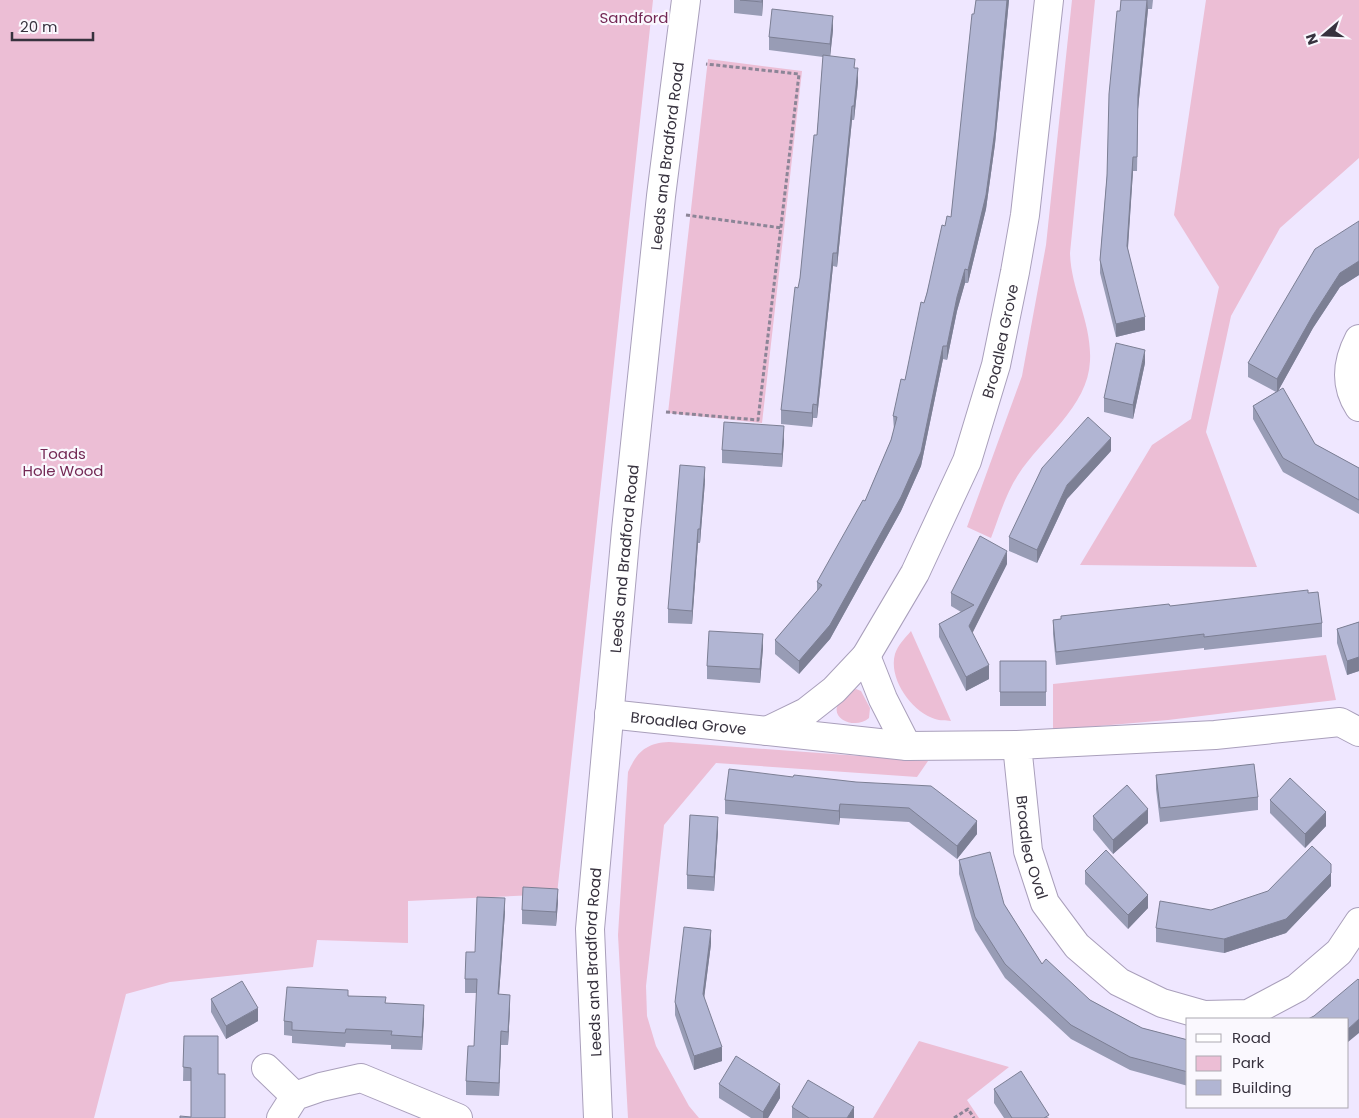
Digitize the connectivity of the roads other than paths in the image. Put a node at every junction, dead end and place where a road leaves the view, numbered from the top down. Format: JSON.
{"nodes":[{"id":1,"x":686,"y":0,"type":"edge"},
{"id":2,"x":1049,"y":0,"type":"edge"},
{"id":3,"x":1359,"y":339,"type":"edge"},
{"id":4,"x":1359,"y":407,"type":"edge"},
{"id":5,"x":866,"y":656,"type":"junction"},
{"id":6,"x":609,"y":714,"type":"junction"},
{"id":7,"x":767,"y":731,"type":"junction"},
{"id":8,"x":1359,"y":732,"type":"edge"},
{"id":9,"x":1017,"y":745,"type":"junction"},
{"id":10,"x":906,"y":746,"type":"junction"},
{"id":11,"x":1359,"y":922,"type":"edge"},
{"id":12,"x":266,"y":1068,"type":"dead end"},
{"id":13,"x":288,"y":1107,"type":"edge"},
{"id":14,"x":458,"y":1118,"type":"edge"},
{"id":15,"x":589,"y":1118,"type":"edge"},
{"id":16,"x":598,"y":1118,"type":"edge"}],
"edges":[{"from":1,"to":6,"type":"street","name":"Leeds and Bradford Road"},
{"from":2,"to":5,"type":"street","name":"Broadlea Grove"},
{"from":3,"to":4,"type":"street"},
{"from":5,"to":7,"type":"street","name":"Broadlea Grove"},
{"from":5,"to":10,"type":"street"},
{"from":6,"to":7,"type":"street","name":"Broadlea Grove"},
{"from":6,"to":16,"type":"street","name":"Leeds and Bradford Road"},
{"from":7,"to":10,"type":"street","name":"Broadlea Grove"},
{"from":8,"to":9,"type":"street"},
{"from":9,"to":10,"type":"street","name":"Broadlea Grove"},
{"from":9,"to":11,"type":"street","name":"Broadlea Oval"},
{"from":12,"to":13,"type":"street"},
{"from":13,"to":14,"type":"street"},
{"from":15,"to":16,"type":"street"}]}
